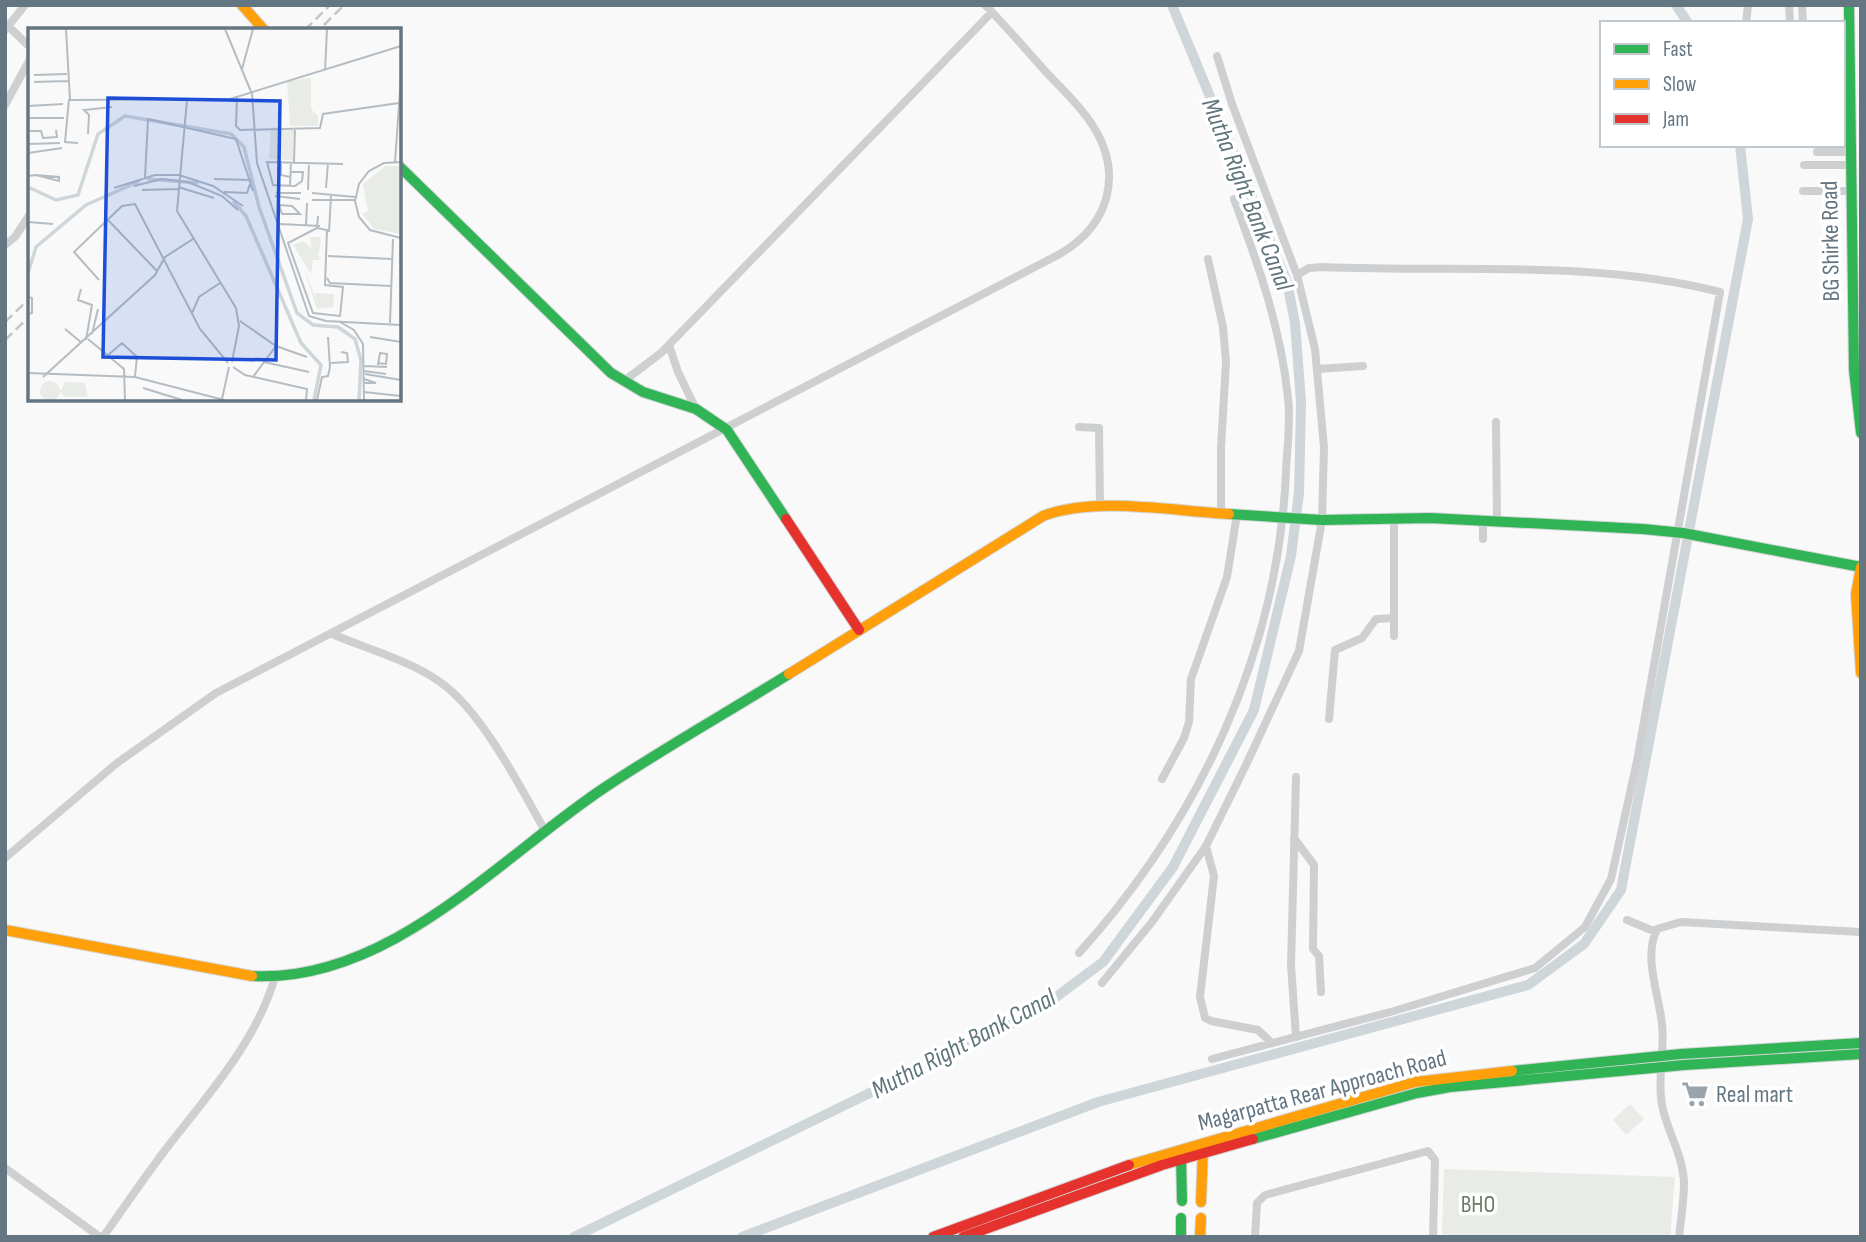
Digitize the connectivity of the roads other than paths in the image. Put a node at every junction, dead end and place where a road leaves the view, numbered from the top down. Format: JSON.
{"nodes":[{"id":1,"x":25,"y":5,"type":"edge"},
{"id":2,"x":242,"y":5,"type":"edge"},
{"id":3,"x":1849,"y":5,"type":"edge"},
{"id":4,"x":989,"y":8,"type":"edge"},
{"id":5,"x":1846,"y":24,"type":"edge"},
{"id":6,"x":7,"y":28,"type":"edge"},
{"id":7,"x":262,"y":28,"type":"edge"},
{"id":8,"x":28,"y":45,"type":"edge"},
{"id":9,"x":1217,"y":56,"type":"dead end"},
{"id":10,"x":1846,"y":61,"type":"edge"},
{"id":11,"x":28,"y":63,"type":"edge"},
{"id":12,"x":1846,"y":83,"type":"edge"},
{"id":13,"x":1846,"y":99,"type":"edge"},
{"id":14,"x":5,"y":105,"type":"edge"},
{"id":15,"x":1846,"y":132,"type":"edge"},
{"id":16,"x":1817,"y":152,"type":"dead end"},
{"id":17,"x":1850,"y":152,"type":"junction"},
{"id":18,"x":1804,"y":165,"type":"dead end"},
{"id":19,"x":1850,"y":165,"type":"junction"},
{"id":20,"x":401,"y":168,"type":"edge"},
{"id":21,"x":1803,"y":191,"type":"dead end"},
{"id":22,"x":1850,"y":191,"type":"junction"},
{"id":23,"x":1234,"y":199,"type":"dead end"},
{"id":24,"x":28,"y":217,"type":"edge"},
{"id":25,"x":5,"y":245,"type":"edge"},
{"id":26,"x":1208,"y":259,"type":"dead end"},
{"id":27,"x":1297,"y":275,"type":"junction"},
{"id":28,"x":669,"y":345,"type":"junction"},
{"id":29,"x":1363,"y":366,"type":"dead end"},
{"id":30,"x":1317,"y":369,"type":"junction"},
{"id":31,"x":624,"y":381,"type":"junction"},
{"id":32,"x":696,"y":410,"type":"junction"},
{"id":33,"x":1496,"y":422,"type":"dead end"},
{"id":34,"x":1079,"y":427,"type":"dead end"},
{"id":35,"x":727,"y":430,"type":"junction"},
{"id":36,"x":1861,"y":433,"type":"edge"},
{"id":37,"x":1100,"y":506,"type":"junction"},
{"id":38,"x":1222,"y":513,"type":"junction"},
{"id":39,"x":1237,"y":514,"type":"junction"},
{"id":40,"x":1287,"y":516,"type":"junction"},
{"id":41,"x":1394,"y":519,"type":"junction"},
{"id":42,"x":1317,"y":520,"type":"junction"},
{"id":43,"x":1483,"y":520,"type":"junction"},
{"id":44,"x":1497,"y":521,"type":"junction"},
{"id":45,"x":1679,"y":533,"type":"junction"},
{"id":46,"x":1483,"y":538,"type":"dead end"},
{"id":47,"x":1861,"y":566,"type":"edge"},
{"id":48,"x":1394,"y":618,"type":"junction"},
{"id":49,"x":859,"y":630,"type":"junction"},
{"id":50,"x":332,"y":634,"type":"junction"},
{"id":51,"x":1394,"y":636,"type":"dead end"},
{"id":52,"x":1861,"y":673,"type":"edge"},
{"id":53,"x":1329,"y":719,"type":"dead end"},
{"id":54,"x":1296,"y":777,"type":"dead end"},
{"id":55,"x":1162,"y":779,"type":"dead end"},
{"id":56,"x":545,"y":831,"type":"junction"},
{"id":57,"x":1293,"y":836,"type":"junction"},
{"id":58,"x":1206,"y":846,"type":"junction"},
{"id":59,"x":5,"y":858,"type":"edge"},
{"id":60,"x":1627,"y":920,"type":"dead end"},
{"id":61,"x":5,"y":930,"type":"edge"},
{"id":62,"x":1656,"y":932,"type":"junction"},
{"id":63,"x":1861,"y":932,"type":"edge"},
{"id":64,"x":1079,"y":953,"type":"dead end"},
{"id":65,"x":275,"y":977,"type":"junction"},
{"id":66,"x":1102,"y":983,"type":"dead end"},
{"id":67,"x":1321,"y":992,"type":"dead end"},
{"id":68,"x":1296,"y":1037,"type":"junction"},
{"id":69,"x":1272,"y":1043,"type":"junction"},
{"id":70,"x":1861,"y":1043,"type":"edge"},
{"id":71,"x":1861,"y":1054,"type":"edge"},
{"id":72,"x":1212,"y":1059,"type":"dead end"},
{"id":73,"x":1662,"y":1061,"type":"junction"},
{"id":74,"x":1203,"y":1148,"type":"junction"},
{"id":75,"x":1181,"y":1154,"type":"junction"},
{"id":76,"x":5,"y":1168,"type":"edge"},
{"id":77,"x":1181,"y":1201,"type":"dead end"},
{"id":78,"x":1201,"y":1202,"type":"dead end"},
{"id":79,"x":1181,"y":1217,"type":"dead end"},
{"id":80,"x":1201,"y":1218,"type":"dead end"},
{"id":81,"x":101,"y":1237,"type":"edge"},
{"id":82,"x":933,"y":1237,"type":"edge"},
{"id":83,"x":963,"y":1237,"type":"edge"},
{"id":84,"x":1181,"y":1237,"type":"edge"},
{"id":85,"x":1200,"y":1237,"type":"edge"},
{"id":86,"x":1255,"y":1237,"type":"edge"},
{"id":87,"x":1433,"y":1237,"type":"edge"},
{"id":88,"x":1679,"y":1237,"type":"edge"}],
"edges":[{"from":1,"to":6,"type":"street"},
{"from":2,"to":7,"type":"street"},
{"from":3,"to":5,"type":"street","name":"BG Shirke Road"},
{"from":4,"to":28,"type":"street"},
{"from":4,"to":35,"type":"street"},
{"from":5,"to":10,"type":"street","name":"BG Shirke Road"},
{"from":6,"to":8,"type":"street"},
{"from":9,"to":27,"type":"street"},
{"from":10,"to":12,"type":"street","name":"BG Shirke Road"},
{"from":11,"to":14,"type":"street"},
{"from":12,"to":13,"type":"street","name":"BG Shirke Road"},
{"from":13,"to":15,"type":"street","name":"BG Shirke Road"},
{"from":15,"to":17,"type":"street","name":"BG Shirke Road"},
{"from":16,"to":17,"type":"street"},
{"from":17,"to":19,"type":"street","name":"BG Shirke Road"},
{"from":18,"to":19,"type":"street"},
{"from":19,"to":22,"type":"street","name":"BG Shirke Road"},
{"from":20,"to":31,"type":"street"},
{"from":21,"to":22,"type":"street"},
{"from":22,"to":36,"type":"street","name":"BG Shirke Road"},
{"from":23,"to":40,"type":"street"},
{"from":24,"to":25,"type":"street"},
{"from":26,"to":38,"type":"street"},
{"from":27,"to":30,"type":"street"},
{"from":27,"to":45,"type":"street"},
{"from":28,"to":31,"type":"street"},
{"from":28,"to":32,"type":"street"},
{"from":29,"to":30,"type":"street"},
{"from":30,"to":42,"type":"street"},
{"from":31,"to":32,"type":"street"},
{"from":32,"to":35,"type":"street"},
{"from":33,"to":44,"type":"street"},
{"from":34,"to":37,"type":"street"},
{"from":35,"to":49,"type":"street"},
{"from":35,"to":50,"type":"street"},
{"from":37,"to":38,"type":"street"},
{"from":37,"to":49,"type":"street"},
{"from":38,"to":39,"type":"street"},
{"from":39,"to":40,"type":"street"},
{"from":39,"to":55,"type":"street"},
{"from":40,"to":42,"type":"street"},
{"from":40,"to":64,"type":"street"},
{"from":41,"to":42,"type":"street"},
{"from":41,"to":43,"type":"street"},
{"from":41,"to":48,"type":"street"},
{"from":42,"to":58,"type":"street"},
{"from":43,"to":44,"type":"street"},
{"from":43,"to":46,"type":"street"},
{"from":44,"to":45,"type":"street"},
{"from":45,"to":47,"type":"street"},
{"from":45,"to":68,"type":"street"},
{"from":47,"to":52,"type":"street"},
{"from":48,"to":51,"type":"street"},
{"from":48,"to":53,"type":"street"},
{"from":49,"to":56,"type":"street"},
{"from":50,"to":56,"type":"street"},
{"from":50,"to":59,"type":"street"},
{"from":54,"to":57,"type":"street"},
{"from":56,"to":65,"type":"street"},
{"from":57,"to":67,"type":"street"},
{"from":57,"to":68,"type":"street"},
{"from":58,"to":66,"type":"street"},
{"from":58,"to":69,"type":"street"},
{"from":60,"to":62,"type":"street"},
{"from":61,"to":65,"type":"street"},
{"from":62,"to":63,"type":"street"},
{"from":62,"to":73,"type":"street"},
{"from":65,"to":81,"type":"street"},
{"from":68,"to":69,"type":"street"},
{"from":69,"to":72,"type":"street"},
{"from":70,"to":73,"type":"street","name":"Magarpatta Rear Approach Road"},
{"from":71,"to":73,"type":"street","name":"Magarpatta Rear Approach Road"},
{"from":73,"to":74,"type":"street","name":"Magarpatta Rear Approach Road"},
{"from":73,"to":88,"type":"street"},
{"from":74,"to":75,"type":"street","name":"Magarpatta Rear Approach Road"},
{"from":74,"to":78,"type":"street"},
{"from":75,"to":77,"type":"street"},
{"from":75,"to":82,"type":"street","name":"Magarpatta Rear Approach Road"},
{"from":75,"to":83,"type":"street","name":"Magarpatta Rear Approach Road"},
{"from":76,"to":81,"type":"street"},
{"from":79,"to":84,"type":"street"},
{"from":80,"to":85,"type":"street"},
{"from":86,"to":87,"type":"street"}]}
